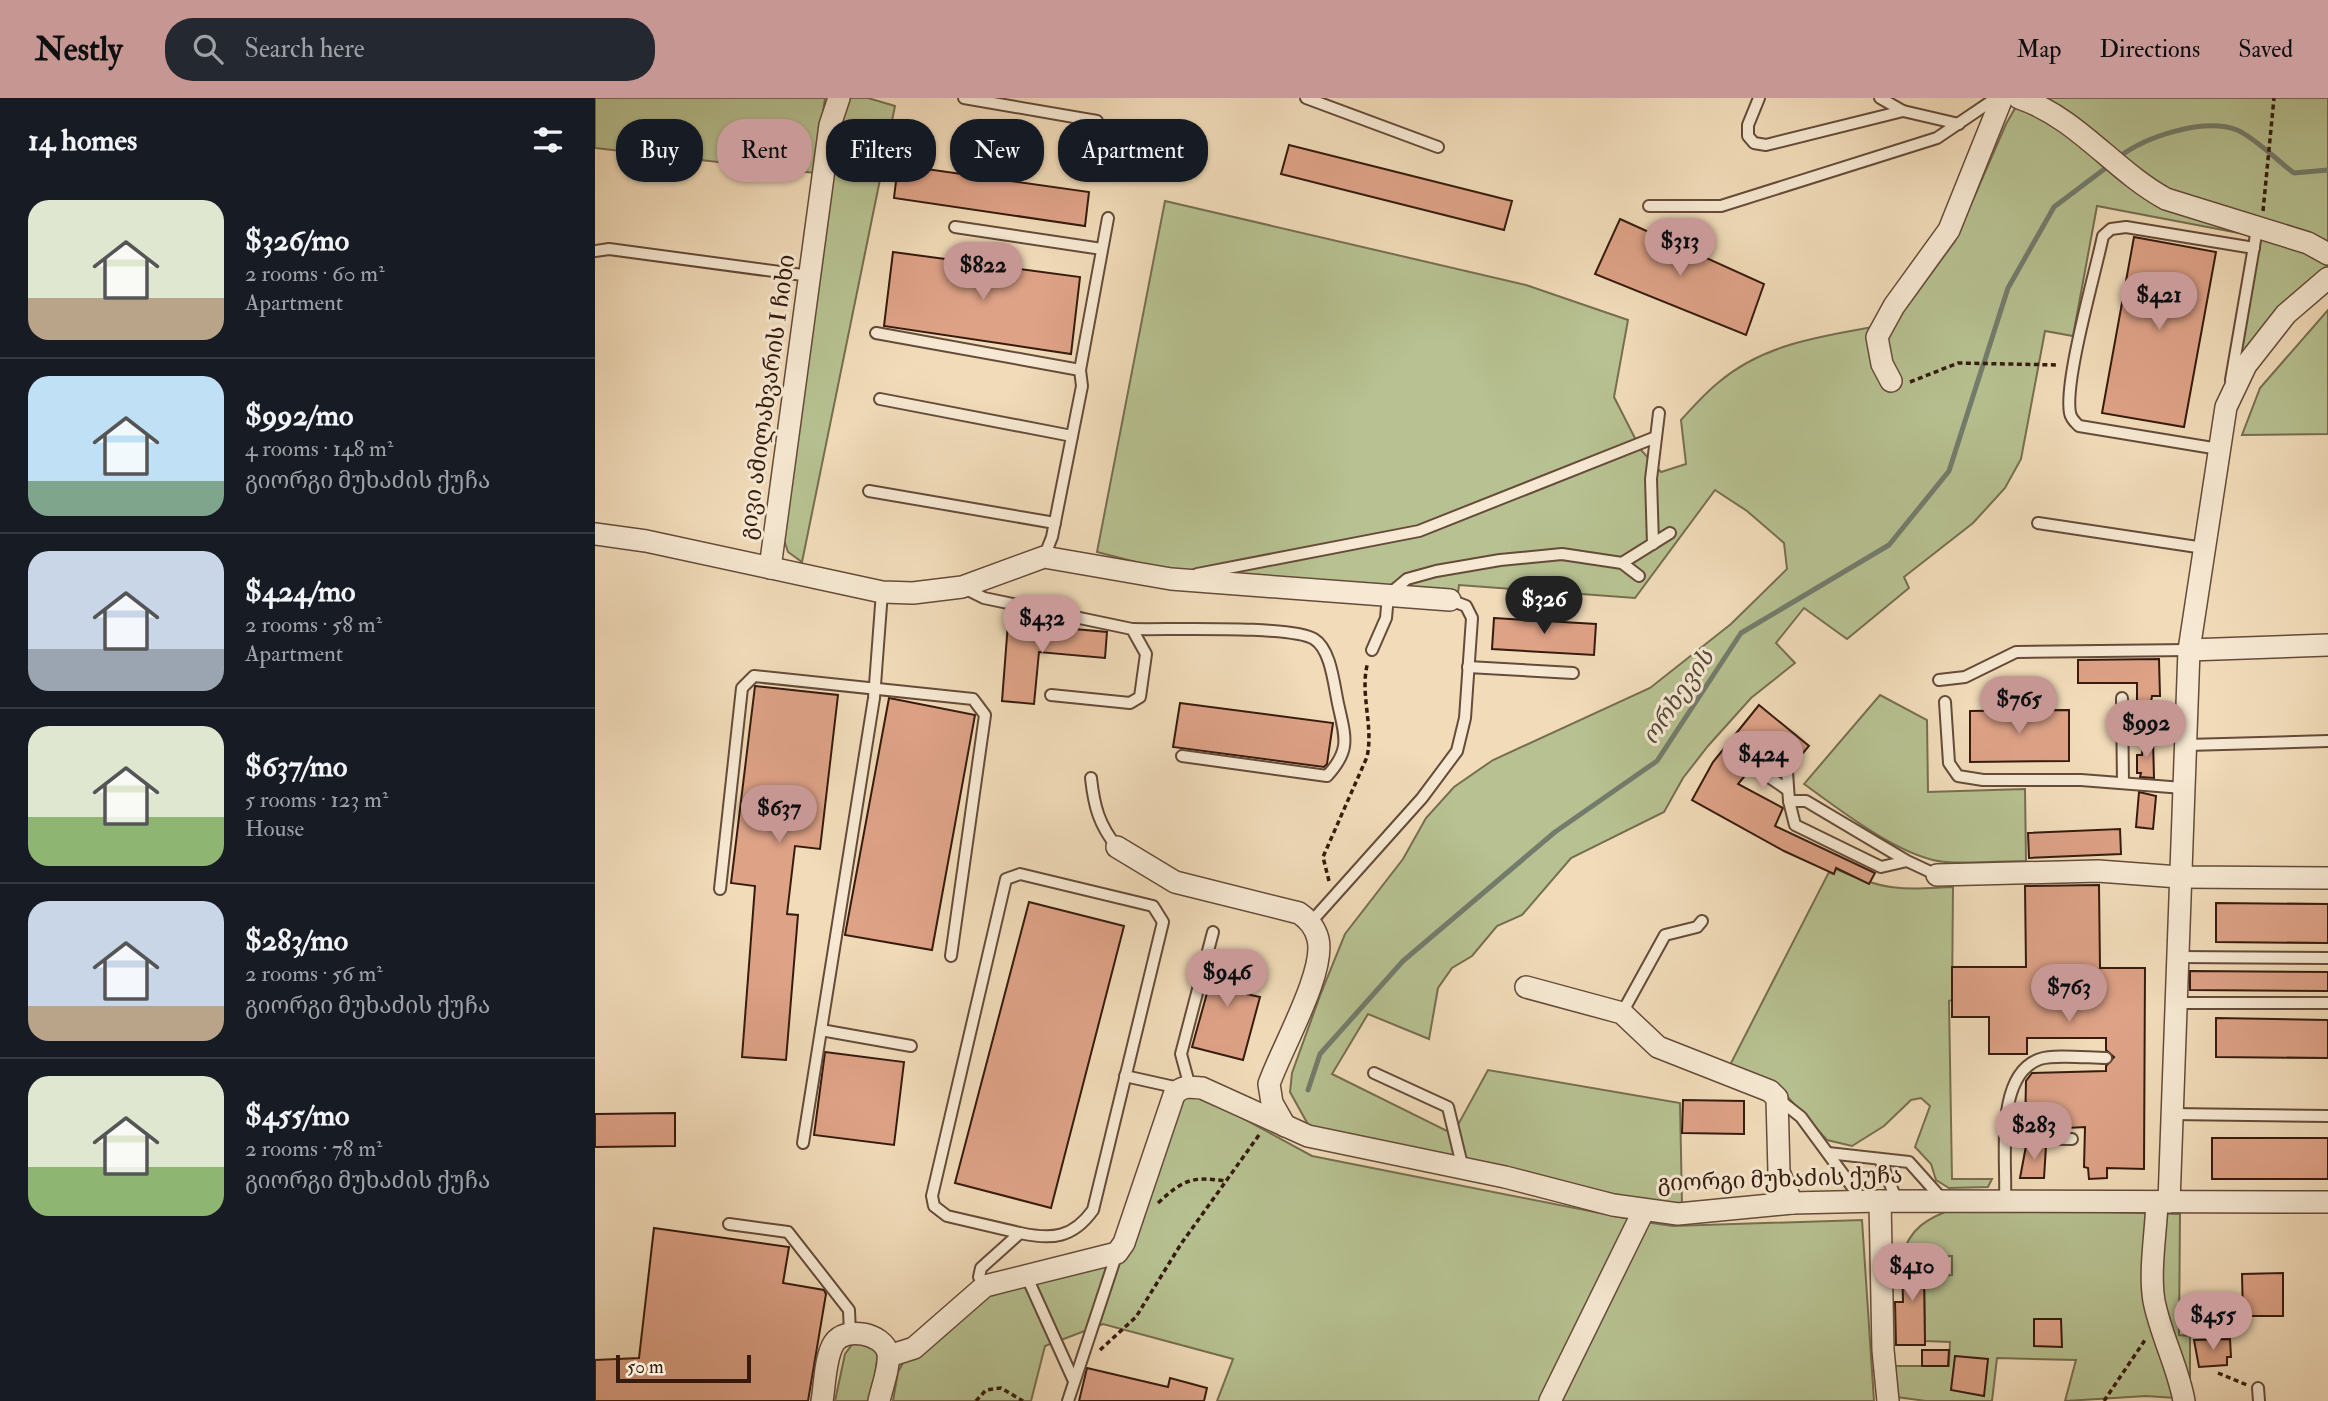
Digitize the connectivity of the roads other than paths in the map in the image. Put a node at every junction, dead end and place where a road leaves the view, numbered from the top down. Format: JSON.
{"nodes":[{"id":1,"x":839,"y":98,"type":"edge"},
{"id":2,"x":964,"y":98,"type":"edge"},
{"id":3,"x":1306,"y":98,"type":"edge"},
{"id":4,"x":1759,"y":98,"type":"edge"},
{"id":5,"x":1880,"y":98,"type":"edge"},
{"id":6,"x":1996,"y":98,"type":"edge"},
{"id":7,"x":2002,"y":98,"type":"edge"},
{"id":8,"x":2019,"y":98,"type":"edge"},
{"id":9,"x":1903,"y":111,"type":"junction"},
{"id":10,"x":1085,"y":119,"type":"edge"},
{"id":11,"x":1959,"y":124,"type":"junction"},
{"id":12,"x":1438,"y":147,"type":"dead end"},
{"id":13,"x":1649,"y":205,"type":"dead end"},
{"id":14,"x":1108,"y":218,"type":"dead end"},
{"id":15,"x":954,"y":227,"type":"dead end"},
{"id":16,"x":2255,"y":239,"type":"junction"},
{"id":17,"x":1102,"y":249,"type":"junction"},
{"id":18,"x":595,"y":251,"type":"edge"},
{"id":19,"x":2328,"y":254,"type":"edge"},
{"id":20,"x":810,"y":276,"type":"junction"},
{"id":21,"x":2328,"y":278,"type":"edge"},
{"id":22,"x":876,"y":333,"type":"dead end"},
{"id":23,"x":1080,"y":370,"type":"junction"},
{"id":24,"x":1891,"y":381,"type":"road end"},
{"id":25,"x":880,"y":399,"type":"dead end"},
{"id":26,"x":2226,"y":407,"type":"junction"},
{"id":27,"x":1659,"y":412,"type":"dead end"},
{"id":28,"x":1072,"y":436,"type":"junction"},
{"id":29,"x":1656,"y":437,"type":"junction"},
{"id":30,"x":2219,"y":449,"type":"junction"},
{"id":31,"x":869,"y":491,"type":"dead end"},
{"id":32,"x":1055,"y":523,"type":"junction"},
{"id":33,"x":2038,"y":523,"type":"dead end"},
{"id":34,"x":1671,"y":533,"type":"dead end"},
{"id":35,"x":595,"y":534,"type":"edge"},
{"id":36,"x":1653,"y":544,"type":"junction"},
{"id":37,"x":2204,"y":548,"type":"junction"},
{"id":38,"x":1044,"y":557,"type":"junction"},
{"id":39,"x":1622,"y":564,"type":"junction"},
{"id":40,"x":771,"y":568,"type":"junction"},
{"id":41,"x":1639,"y":576,"type":"dead end"},
{"id":42,"x":1171,"y":579,"type":"junction"},
{"id":43,"x":962,"y":587,"type":"junction"},
{"id":44,"x":882,"y":592,"type":"junction"},
{"id":45,"x":1388,"y":595,"type":"junction"},
{"id":46,"x":1450,"y":600,"type":"joint"},
{"id":47,"x":1132,"y":629,"type":"junction"},
{"id":48,"x":2328,"y":645,"type":"edge"},
{"id":49,"x":1372,"y":650,"type":"dead end"},
{"id":50,"x":2189,"y":650,"type":"junction"},
{"id":51,"x":1468,"y":667,"type":"junction"},
{"id":52,"x":1573,"y":673,"type":"dead end"},
{"id":53,"x":1939,"y":680,"type":"dead end"},
{"id":54,"x":875,"y":689,"type":"junction"},
{"id":55,"x":1051,"y":695,"type":"dead end"},
{"id":56,"x":2122,"y":698,"type":"dead end"},
{"id":57,"x":1945,"y":702,"type":"dead end"},
{"id":58,"x":2328,"y":741,"type":"edge"},
{"id":59,"x":2187,"y":745,"type":"junction"},
{"id":60,"x":1182,"y":756,"type":"dead end"},
{"id":61,"x":1787,"y":772,"type":"dead end"},
{"id":62,"x":1766,"y":775,"type":"dead end"},
{"id":63,"x":1091,"y":778,"type":"dead end"},
{"id":64,"x":2123,"y":783,"type":"junction"},
{"id":65,"x":2183,"y":789,"type":"junction"},
{"id":66,"x":1789,"y":795,"type":"junction"},
{"id":67,"x":1117,"y":848,"type":"joint"},
{"id":68,"x":1907,"y":861,"type":"junction"},
{"id":69,"x":1937,"y":874,"type":"joint"},
{"id":70,"x":2179,"y":877,"type":"junction"},
{"id":71,"x":2328,"y":878,"type":"edge"},
{"id":72,"x":720,"y":889,"type":"dead end"},
{"id":73,"x":1702,"y":920,"type":"dead end"},
{"id":74,"x":1311,"y":922,"type":"junction"},
{"id":75,"x":1213,"y":932,"type":"dead end"},
{"id":76,"x":951,"y":956,"type":"dead end"},
{"id":77,"x":2178,"y":957,"type":"junction"},
{"id":78,"x":2328,"y":958,"type":"edge"},
{"id":79,"x":1526,"y":987,"type":"dead end"},
{"id":80,"x":2177,"y":1003,"type":"junction"},
{"id":81,"x":2328,"y":1003,"type":"edge"},
{"id":82,"x":1622,"y":1013,"type":"junction"},
{"id":83,"x":821,"y":1030,"type":"junction"},
{"id":84,"x":911,"y":1046,"type":"dead end"},
{"id":85,"x":2106,"y":1058,"type":"dead end"},
{"id":86,"x":1374,"y":1073,"type":"dead end"},
{"id":87,"x":1125,"y":1076,"type":"junction"},
{"id":88,"x":1191,"y":1088,"type":"junction"},
{"id":89,"x":1777,"y":1098,"type":"junction"},
{"id":90,"x":2171,"y":1114,"type":"junction"},
{"id":91,"x":2328,"y":1116,"type":"edge"},
{"id":92,"x":1278,"y":1123,"type":"junction"},
{"id":93,"x":2007,"y":1138,"type":"junction"},
{"id":94,"x":2072,"y":1139,"type":"dead end"},
{"id":95,"x":803,"y":1143,"type":"dead end"},
{"id":96,"x":1828,"y":1153,"type":"junction"},
{"id":97,"x":1880,"y":1158,"type":"junction"},
{"id":98,"x":1463,"y":1169,"type":"junction"},
{"id":99,"x":2005,"y":1199,"type":"junction"},
{"id":100,"x":1943,"y":1200,"type":"junction"},
{"id":101,"x":1880,"y":1201,"type":"junction"},
{"id":102,"x":2163,"y":1202,"type":"junction"},
{"id":103,"x":2328,"y":1202,"type":"edge"},
{"id":104,"x":1792,"y":1203,"type":"junction"},
{"id":105,"x":1644,"y":1210,"type":"junction"},
{"id":106,"x":729,"y":1224,"type":"dead end"},
{"id":107,"x":1020,"y":1233,"type":"junction"},
{"id":108,"x":1117,"y":1253,"type":"junction"},
{"id":109,"x":1026,"y":1275,"type":"junction"},
{"id":110,"x":985,"y":1286,"type":"junction"},
{"id":111,"x":851,"y":1334,"type":"junction"},
{"id":112,"x":889,"y":1356,"type":"junction"},
{"id":113,"x":1073,"y":1379,"type":"junction"},
{"id":114,"x":822,"y":1401,"type":"edge"},
{"id":115,"x":879,"y":1401,"type":"edge"},
{"id":116,"x":1068,"y":1401,"type":"edge"},
{"id":117,"x":1550,"y":1401,"type":"edge"},
{"id":118,"x":1888,"y":1401,"type":"edge"},
{"id":119,"x":2184,"y":1401,"type":"edge"}],
"edges":[{"from":1,"to":20,"type":"street","name":"გივი ამილახვარის I ჩიხი"},
{"from":2,"to":10,"type":"lane"},
{"from":3,"to":12,"type":"lane"},
{"from":4,"to":9,"type":"lane"},
{"from":5,"to":9,"type":"lane"},
{"from":6,"to":11,"type":"lane"},
{"from":7,"to":24,"type":"street"},
{"from":8,"to":16,"type":"street"},
{"from":9,"to":11,"type":"lane"},
{"from":11,"to":13,"type":"lane"},
{"from":14,"to":17,"type":"lane"},
{"from":15,"to":17,"type":"lane"},
{"from":16,"to":19,"type":"street"},
{"from":16,"to":26,"type":"lane"},
{"from":16,"to":30,"type":"lane"},
{"from":17,"to":23,"type":"lane"},
{"from":18,"to":20,"type":"lane"},
{"from":20,"to":40,"type":"street","name":"გივი ამილახვარის I ჩიხი"},
{"from":21,"to":26,"type":"street"},
{"from":22,"to":23,"type":"lane"},
{"from":23,"to":28,"type":"lane"},
{"from":25,"to":28,"type":"lane"},
{"from":26,"to":30,"type":"street"},
{"from":27,"to":29,"type":"lane"},
{"from":28,"to":32,"type":"lane"},
{"from":29,"to":36,"type":"lane"},
{"from":29,"to":42,"type":"lane"},
{"from":30,"to":37,"type":"street"},
{"from":31,"to":32,"type":"lane"},
{"from":32,"to":38,"type":"lane"},
{"from":33,"to":37,"type":"lane"},
{"from":34,"to":36,"type":"lane"},
{"from":35,"to":40,"type":"street","name":"გივი ამილახვარის I ჩიხი"},
{"from":36,"to":39,"type":"lane"},
{"from":37,"to":50,"type":"street"},
{"from":38,"to":42,"type":"street"},
{"from":38,"to":43,"type":"street"},
{"from":39,"to":41,"type":"lane"},
{"from":39,"to":45,"type":"lane"},
{"from":40,"to":44,"type":"street"},
{"from":42,"to":45,"type":"street"},
{"from":43,"to":44,"type":"street"},
{"from":43,"to":47,"type":"lane"},
{"from":44,"to":54,"type":"lane"},
{"from":45,"to":46,"type":"street"},
{"from":45,"to":49,"type":"lane"},
{"from":46,"to":51,"type":"lane"},
{"from":47,"to":55,"type":"lane"},
{"from":47,"to":60,"type":"lane"},
{"from":48,"to":50,"type":"street"},
{"from":50,"to":53,"type":"lane"},
{"from":50,"to":59,"type":"street"},
{"from":51,"to":52,"type":"lane"},
{"from":51,"to":74,"type":"lane"},
{"from":54,"to":72,"type":"lane"},
{"from":54,"to":76,"type":"lane"},
{"from":54,"to":83,"type":"lane"},
{"from":56,"to":64,"type":"lane"},
{"from":57,"to":64,"type":"lane"},
{"from":58,"to":59,"type":"lane"},
{"from":59,"to":65,"type":"street"},
{"from":61,"to":66,"type":"lane"},
{"from":62,"to":66,"type":"lane"},
{"from":63,"to":67,"type":"lane"},
{"from":64,"to":65,"type":"lane"},
{"from":65,"to":70,"type":"street"},
{"from":66,"to":68,"type":"lane"},
{"from":66,"to":68,"type":"lane"},
{"from":67,"to":74,"type":"street"},
{"from":68,"to":69,"type":"lane"},
{"from":69,"to":70,"type":"street"},
{"from":70,"to":71,"type":"street"},
{"from":70,"to":77,"type":"street"},
{"from":73,"to":82,"type":"lane"},
{"from":74,"to":92,"type":"street"},
{"from":75,"to":88,"type":"lane"},
{"from":77,"to":78,"type":"lane"},
{"from":77,"to":80,"type":"street"},
{"from":79,"to":82,"type":"street"},
{"from":80,"to":81,"type":"lane"},
{"from":80,"to":90,"type":"street"},
{"from":82,"to":89,"type":"street"},
{"from":83,"to":84,"type":"lane"},
{"from":83,"to":95,"type":"lane"},
{"from":85,"to":93,"type":"lane"},
{"from":86,"to":98,"type":"lane"},
{"from":87,"to":88,"type":"lane"},
{"from":87,"to":107,"type":"lane"},
{"from":87,"to":107,"type":"lane"},
{"from":88,"to":92,"type":"street","name":"გიორგი მუხაძის ქუჩა"},
{"from":88,"to":108,"type":"street"},
{"from":89,"to":96,"type":"lane"},
{"from":89,"to":104,"type":"street"},
{"from":90,"to":91,"type":"lane"},
{"from":90,"to":102,"type":"street"},
{"from":92,"to":98,"type":"street","name":"გიორგი მუხაძის ქუჩა"},
{"from":93,"to":94,"type":"lane"},
{"from":93,"to":99,"type":"lane"},
{"from":96,"to":97,"type":"lane"},
{"from":96,"to":101,"type":"lane"},
{"from":97,"to":100,"type":"lane"},
{"from":97,"to":101,"type":"lane"},
{"from":98,"to":105,"type":"street","name":"გიორგი მუხაძის ქუჩა"},
{"from":99,"to":100,"type":"street","name":"გიორგი მუხაძის ქუჩა"},
{"from":99,"to":102,"type":"street","name":"გიორგი მუხაძის ქუჩა"},
{"from":100,"to":101,"type":"street","name":"გიორგი მუხაძის ქუჩა"},
{"from":101,"to":104,"type":"street","name":"გიორგი მუხაძის ქუჩა"},
{"from":101,"to":118,"type":"street"},
{"from":102,"to":103,"type":"street","name":"გიორგი მუხაძის ქუჩა"},
{"from":102,"to":119,"type":"street"},
{"from":104,"to":105,"type":"street","name":"გიორგი მუხაძის ქუჩა"},
{"from":105,"to":117,"type":"street"},
{"from":106,"to":111,"type":"lane"},
{"from":107,"to":110,"type":"lane"},
{"from":108,"to":109,"type":"street"},
{"from":108,"to":113,"type":"lane"},
{"from":109,"to":110,"type":"street"},
{"from":109,"to":113,"type":"lane"},
{"from":110,"to":112,"type":"street"},
{"from":111,"to":112,"type":"street"},
{"from":111,"to":114,"type":"street"},
{"from":112,"to":115,"type":"street"},
{"from":113,"to":116,"type":"lane"}]}
